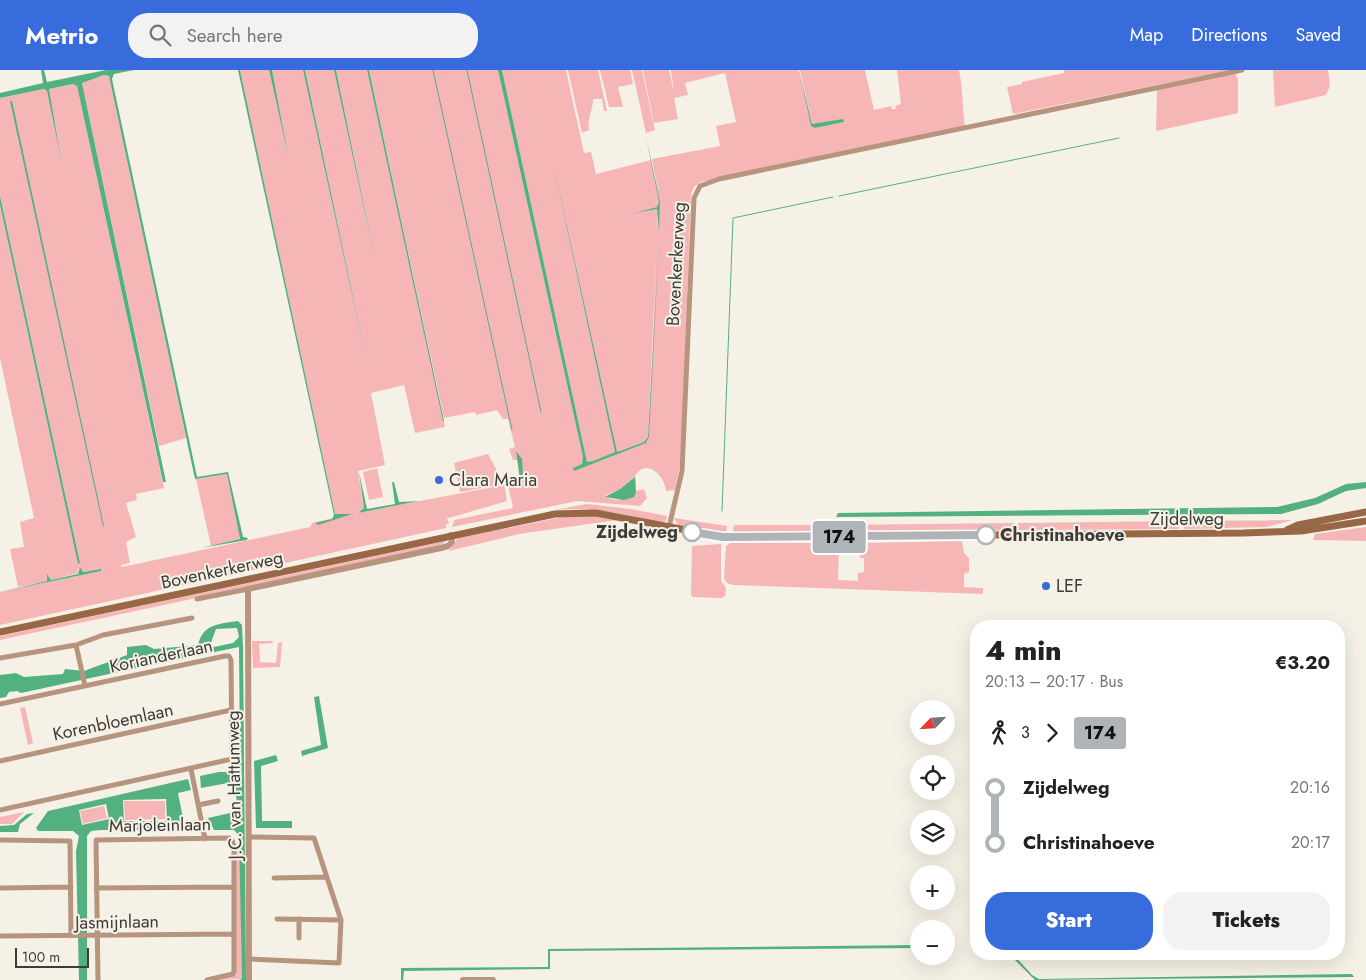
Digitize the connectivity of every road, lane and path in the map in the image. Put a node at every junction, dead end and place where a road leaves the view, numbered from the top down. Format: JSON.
{"nodes":[{"id":1,"x":1242,"y":70,"type":"edge"},
{"id":2,"x":1366,"y":512,"type":"edge"},
{"id":3,"x":1366,"y":521,"type":"edge"},
{"id":4,"x":669,"y":528,"type":"junction"},
{"id":5,"x":1287,"y":530,"type":"junction"},
{"id":6,"x":450,"y":532,"type":"junction"},
{"id":7,"x":248,"y":589,"type":"junction"},
{"id":8,"x":197,"y":600,"type":"dead end"},
{"id":9,"x":192,"y":618,"type":"dead end"},
{"id":10,"x":0,"y":632,"type":"edge"},
{"id":11,"x":76,"y":645,"type":"junction"},
{"id":12,"x":0,"y":658,"type":"edge"},
{"id":13,"x":85,"y":683,"type":"junction"},
{"id":14,"x":0,"y":704,"type":"edge"},
{"id":15,"x":231,"y":710,"type":"junction"},
{"id":16,"x":0,"y":761,"type":"edge"},
{"id":17,"x":191,"y":769,"type":"junction"},
{"id":18,"x":218,"y":801,"type":"dead end"},
{"id":19,"x":198,"y":805,"type":"junction"},
{"id":20,"x":0,"y":810,"type":"edge"},
{"id":21,"x":249,"y":837,"type":"junction"},
{"id":22,"x":205,"y":838,"type":"junction"},
{"id":23,"x":0,"y":840,"type":"edge"},
{"id":24,"x":327,"y":877,"type":"junction"},
{"id":25,"x":274,"y":878,"type":"dead end"},
{"id":26,"x":71,"y":887,"type":"junction"},
{"id":27,"x":233,"y":887,"type":"junction"},
{"id":28,"x":0,"y":888,"type":"edge"},
{"id":29,"x":96,"y":888,"type":"junction"},
{"id":30,"x":276,"y":919,"type":"dead end"},
{"id":31,"x":299,"y":919,"type":"junction"},
{"id":32,"x":341,"y":920,"type":"junction"},
{"id":33,"x":233,"y":934,"type":"junction"},
{"id":34,"x":0,"y":936,"type":"edge"},
{"id":35,"x":73,"y":936,"type":"junction"},
{"id":36,"x":94,"y":936,"type":"junction"},
{"id":37,"x":299,"y":938,"type":"dead end"},
{"id":38,"x":249,"y":959,"type":"junction"},
{"id":39,"x":98,"y":980,"type":"edge"},
{"id":40,"x":207,"y":980,"type":"edge"},
{"id":41,"x":249,"y":980,"type":"edge"},
{"id":42,"x":463,"y":980,"type":"edge"},
{"id":43,"x":493,"y":980,"type":"edge"}],
"edges":[{"from":1,"to":4,"type":"street","name":"Bovenkerkerweg"},
{"from":2,"to":5,"type":"main road","name":"Zijdelweg"},
{"from":3,"to":5,"type":"main road","name":"Zijdelweg"},
{"from":4,"to":5,"type":"main road","name":"Zijdelweg"},
{"from":4,"to":6,"type":"main road","name":"Bovenkerkerweg"},
{"from":6,"to":7,"type":"street","name":"Bovenkerkerweg"},
{"from":6,"to":10,"type":"main road","name":"Bovenkerkerweg"},
{"from":7,"to":8,"type":"street","name":"Bovenkerkerweg"},
{"from":7,"to":21,"type":"street","name":"J.C. van Hattumweg"},
{"from":9,"to":11,"type":"street"},
{"from":11,"to":12,"type":"street"},
{"from":11,"to":13,"type":"street"},
{"from":13,"to":14,"type":"street","name":"Korianderlaan"},
{"from":13,"to":15,"type":"street","name":"Korianderlaan"},
{"from":15,"to":16,"type":"street","name":"Korenbloemlaan"},
{"from":15,"to":17,"type":"street","name":"Korianderlaan"},
{"from":17,"to":19,"type":"street"},
{"from":17,"to":20,"type":"street","name":"Korianderlaan"},
{"from":18,"to":19,"type":"street"},
{"from":19,"to":22,"type":"street"},
{"from":21,"to":24,"type":"street"},
{"from":21,"to":38,"type":"street","name":"J.C. van Hattumweg"},
{"from":22,"to":27,"type":"street","name":"Marjoleinlaan"},
{"from":22,"to":29,"type":"street","name":"Marjoleinlaan"},
{"from":23,"to":26,"type":"street"},
{"from":24,"to":25,"type":"street"},
{"from":24,"to":32,"type":"street"},
{"from":26,"to":28,"type":"street"},
{"from":26,"to":35,"type":"street"},
{"from":27,"to":29,"type":"street"},
{"from":27,"to":33,"type":"street","name":"Marjoleinlaan"},
{"from":29,"to":36,"type":"street","name":"Marjoleinlaan"},
{"from":30,"to":31,"type":"street"},
{"from":31,"to":32,"type":"street"},
{"from":31,"to":37,"type":"street"},
{"from":32,"to":38,"type":"street"},
{"from":33,"to":36,"type":"street","name":"Jasmijnlaan"},
{"from":33,"to":40,"type":"street","name":"Marjoleinlaan"},
{"from":34,"to":35,"type":"street","name":"Jasmijnlaan"},
{"from":35,"to":36,"type":"street","name":"Jasmijnlaan"},
{"from":36,"to":39,"type":"street","name":"Marjoleinlaan"},
{"from":38,"to":41,"type":"street","name":"J.C. van Hattumweg"},
{"from":42,"to":43,"type":"street"}]}
